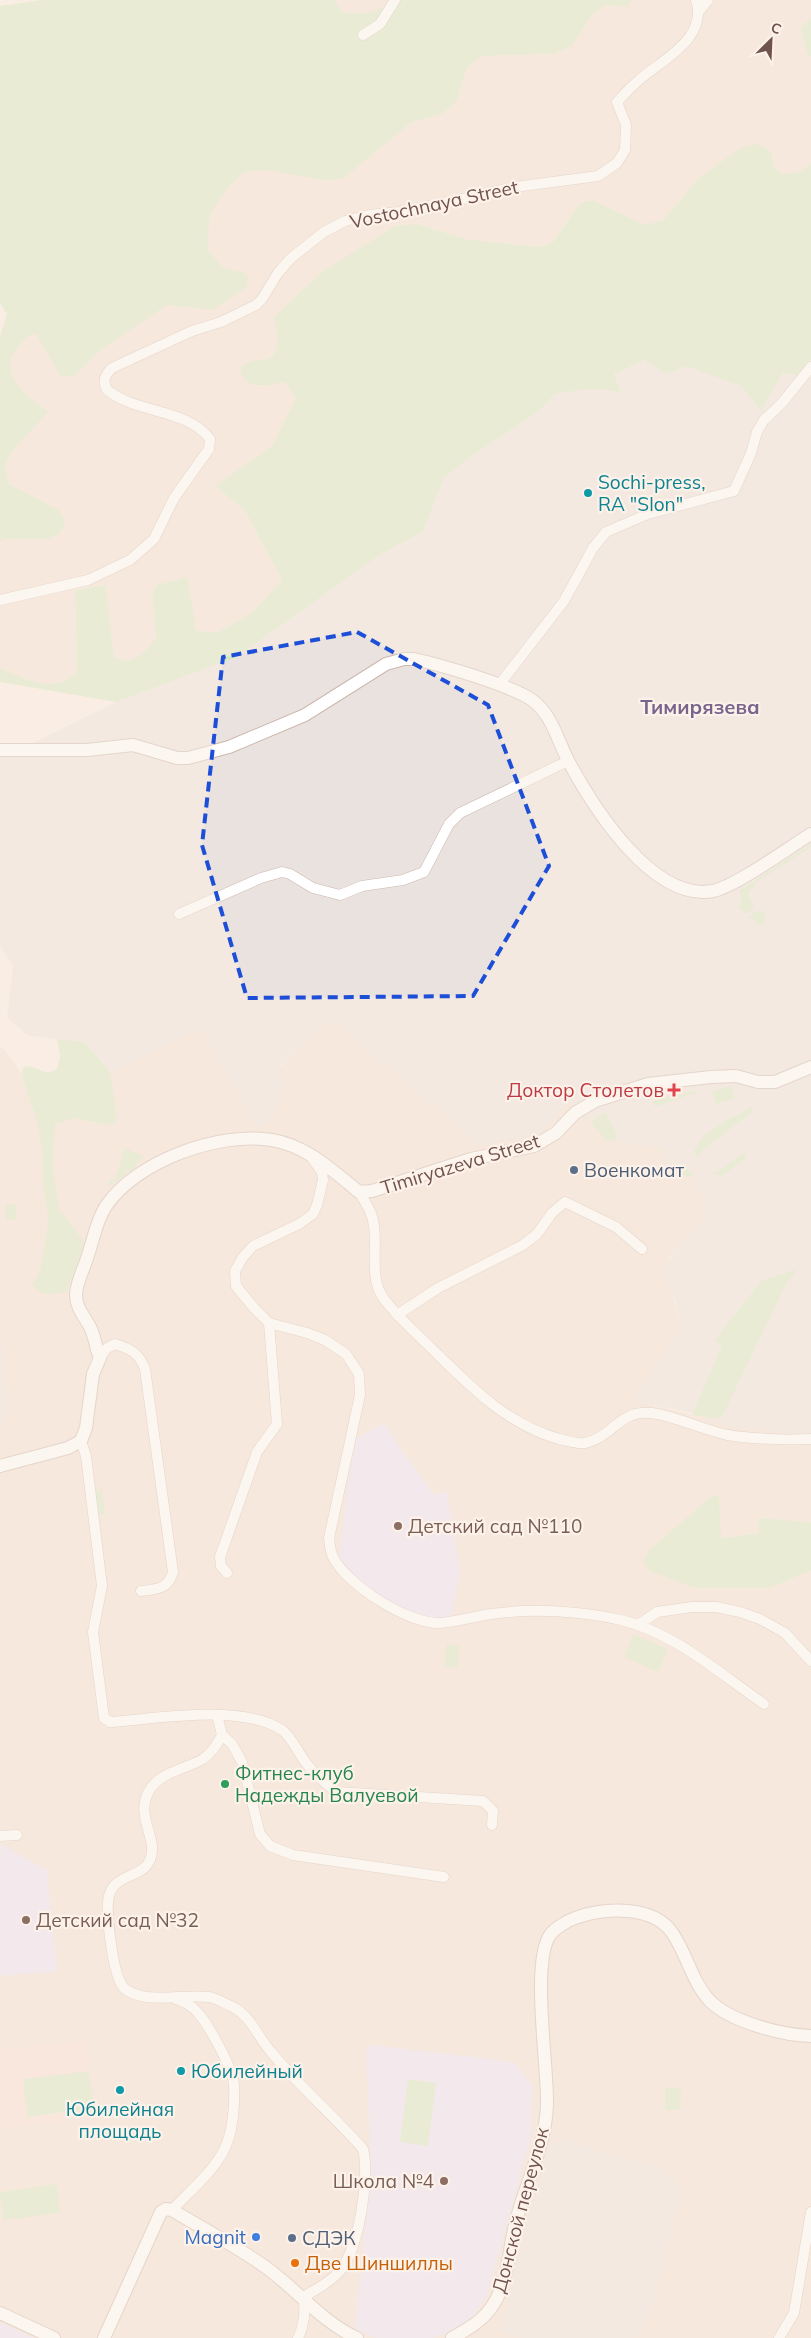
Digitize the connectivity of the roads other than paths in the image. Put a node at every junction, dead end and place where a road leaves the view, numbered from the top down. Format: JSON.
{"nodes":[{"id":1,"x":395,"y":0,"type":"edge"},
{"id":2,"x":696,"y":0,"type":"edge"},
{"id":3,"x":708,"y":0,"type":"edge"},
{"id":4,"x":698,"y":13,"type":"junction"},
{"id":5,"x":363,"y":35,"type":"dead end"},
{"id":6,"x":811,"y":367,"type":"edge"},
{"id":7,"x":0,"y":600,"type":"edge"},
{"id":8,"x":499,"y":686,"type":"junction"},
{"id":9,"x":0,"y":750,"type":"edge"},
{"id":10,"x":568,"y":761,"type":"junction"},
{"id":11,"x":811,"y":834,"type":"edge"},
{"id":12,"x":179,"y":914,"type":"dead end"},
{"id":13,"x":811,"y":1067,"type":"edge"},
{"id":14,"x":299,"y":1148,"type":"junction"},
{"id":15,"x":359,"y":1192,"type":"junction"},
{"id":16,"x":642,"y":1249,"type":"dead end"},
{"id":17,"x":397,"y":1315,"type":"junction"},
{"id":18,"x":269,"y":1323,"type":"junction"},
{"id":19,"x":100,"y":1358,"type":"junction"},
{"id":20,"x":811,"y":1438,"type":"edge"},
{"id":21,"x":81,"y":1441,"type":"junction"},
{"id":22,"x":0,"y":1466,"type":"edge"},
{"id":23,"x":227,"y":1573,"type":"dead end"},
{"id":24,"x":141,"y":1591,"type":"dead end"},
{"id":25,"x":638,"y":1625,"type":"junction"},
{"id":26,"x":811,"y":1661,"type":"edge"},
{"id":27,"x":764,"y":1704,"type":"dead end"},
{"id":28,"x":217,"y":1715,"type":"junction"},
{"id":29,"x":222,"y":1735,"type":"junction"},
{"id":30,"x":492,"y":1825,"type":"dead end"},
{"id":31,"x":17,"y":1835,"type":"dead end"},
{"id":32,"x":0,"y":1836,"type":"edge"},
{"id":33,"x":444,"y":1877,"type":"dead end"},
{"id":34,"x":170,"y":1996,"type":"junction"},
{"id":35,"x":811,"y":2036,"type":"edge"},
{"id":36,"x":172,"y":2210,"type":"junction"},
{"id":37,"x":811,"y":2212,"type":"edge"},
{"id":38,"x":303,"y":2297,"type":"junction"},
{"id":39,"x":0,"y":2313,"type":"edge"},
{"id":40,"x":54,"y":2338,"type":"edge"},
{"id":41,"x":104,"y":2338,"type":"edge"},
{"id":42,"x":298,"y":2338,"type":"edge"},
{"id":43,"x":357,"y":2338,"type":"edge"},
{"id":44,"x":452,"y":2338,"type":"edge"},
{"id":45,"x":779,"y":2338,"type":"edge"}],
"edges":[{"from":1,"to":5,"type":"street"},
{"from":2,"to":4,"type":"street","name":"Vostochnaya Street"},
{"from":3,"to":4,"type":"street","name":"Vostochnaya Street"},
{"from":4,"to":7,"type":"street","name":"Vostochnaya Street"},
{"from":6,"to":8,"type":"street"},
{"from":8,"to":9,"type":"street"},
{"from":8,"to":10,"type":"street"},
{"from":10,"to":11,"type":"street"},
{"from":10,"to":12,"type":"street"},
{"from":13,"to":15,"type":"street","name":"Timiryazeva Street"},
{"from":14,"to":15,"type":"street","name":"Timiryazeva Street"},
{"from":14,"to":18,"type":"street","name":"Timiryazeva Street"},
{"from":14,"to":19,"type":"street","name":"Timiryazeva Street"},
{"from":15,"to":17,"type":"street","name":"Timiryazeva Street"},
{"from":16,"to":17,"type":"street"},
{"from":17,"to":20,"type":"street","name":"Timiryazeva Street"},
{"from":18,"to":23,"type":"street"},
{"from":18,"to":25,"type":"street"},
{"from":19,"to":21,"type":"street"},
{"from":19,"to":24,"type":"street"},
{"from":21,"to":22,"type":"street"},
{"from":21,"to":28,"type":"street"},
{"from":25,"to":26,"type":"street"},
{"from":25,"to":27,"type":"street"},
{"from":28,"to":29,"type":"street"},
{"from":28,"to":30,"type":"street"},
{"from":29,"to":33,"type":"street"},
{"from":29,"to":34,"type":"street"},
{"from":31,"to":32,"type":"street"},
{"from":34,"to":36,"type":"street"},
{"from":34,"to":38,"type":"street"},
{"from":35,"to":44,"type":"street","name":"Донской переулок"},
{"from":36,"to":38,"type":"street"},
{"from":36,"to":41,"type":"street"},
{"from":37,"to":45,"type":"street"},
{"from":38,"to":42,"type":"street"},
{"from":38,"to":43,"type":"street"},
{"from":39,"to":40,"type":"street"}]}
